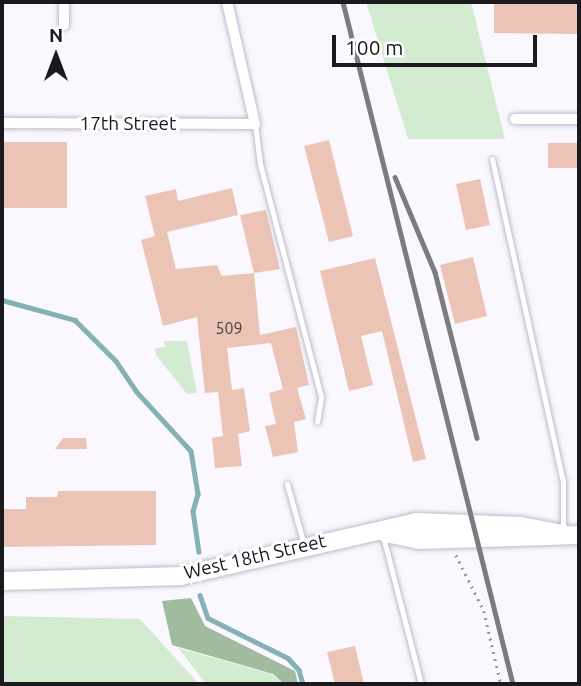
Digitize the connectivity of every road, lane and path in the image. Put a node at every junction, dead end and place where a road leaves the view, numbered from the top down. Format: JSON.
{"nodes":[{"id":1,"x":64,"y":2,"type":"edge"},
{"id":2,"x":227,"y":2,"type":"edge"},
{"id":3,"x":64,"y":25,"type":"dead end"},
{"id":4,"x":515,"y":119,"type":"dead end"},
{"id":5,"x":579,"y":119,"type":"edge"},
{"id":6,"x":2,"y":123,"type":"edge"},
{"id":7,"x":255,"y":124,"type":"junction"},
{"id":8,"x":492,"y":159,"type":"dead end"},
{"id":9,"x":317,"y":422,"type":"dead end"},
{"id":10,"x":286,"y":484,"type":"dead end"},
{"id":11,"x":383,"y":533,"type":"junction"},
{"id":12,"x":571,"y":534,"type":"edge"},
{"id":13,"x":450,"y":539,"type":"junction"},
{"id":14,"x":304,"y":545,"type":"junction"},
{"id":15,"x":2,"y":581,"type":"edge"},
{"id":16,"x":421,"y":684,"type":"edge"},
{"id":17,"x":501,"y":684,"type":"edge"}],
"edges":[{"from":1,"to":3,"type":"street"},
{"from":2,"to":7,"type":"street"},
{"from":4,"to":5,"type":"street"},
{"from":6,"to":7,"type":"street","name":"17th Street"},
{"from":7,"to":9,"type":"lane"},
{"from":8,"to":12,"type":"lane"},
{"from":10,"to":14,"type":"lane"},
{"from":11,"to":12,"type":"main road","name":"West 18th Street"},
{"from":11,"to":13,"type":"main road","name":"West 18th Street"},
{"from":11,"to":14,"type":"main road","name":"West 18th Street"},
{"from":11,"to":16,"type":"lane"},
{"from":12,"to":13,"type":"main road","name":"West 18th Street"},
{"from":13,"to":17,"type":"path"},
{"from":14,"to":15,"type":"main road","name":"West 18th Street"}]}
